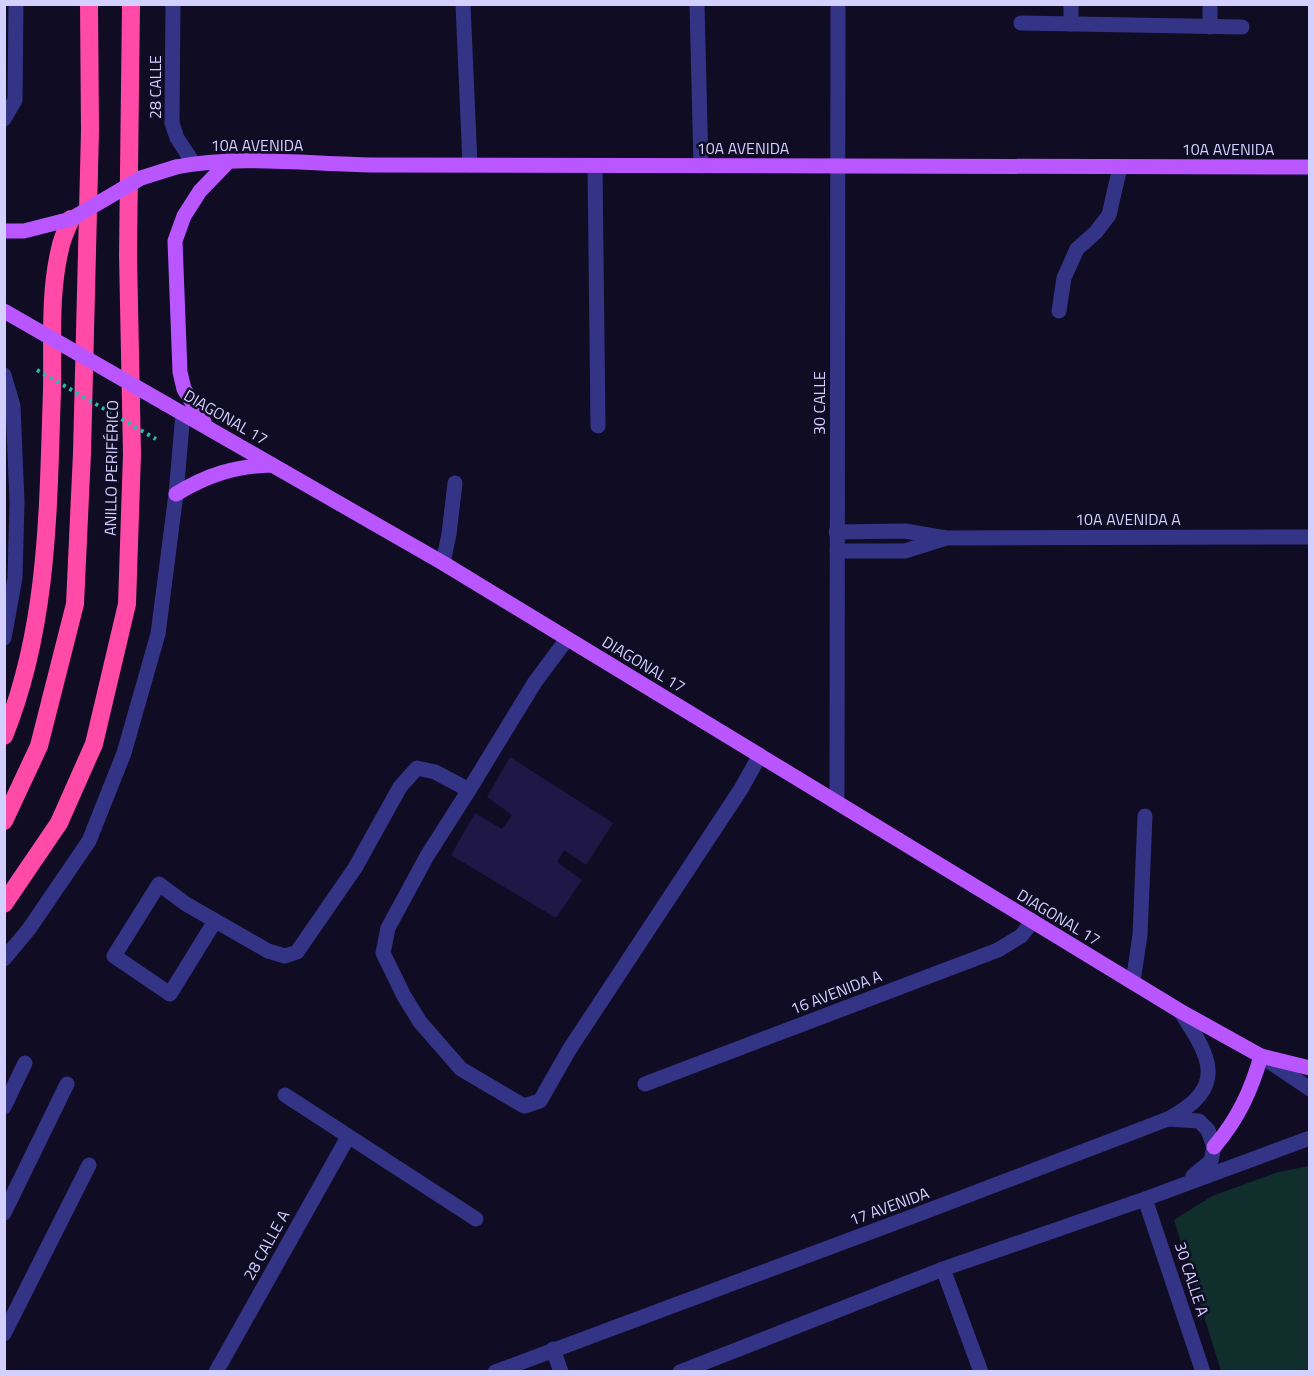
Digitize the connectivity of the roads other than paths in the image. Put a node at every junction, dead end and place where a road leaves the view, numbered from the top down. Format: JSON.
{"nodes":[{"id":1,"x":16,"y":4,"type":"edge"},
{"id":2,"x":89,"y":4,"type":"edge"},
{"id":3,"x":131,"y":4,"type":"edge"},
{"id":4,"x":173,"y":4,"type":"edge"},
{"id":5,"x":463,"y":4,"type":"edge"},
{"id":6,"x":697,"y":4,"type":"edge"},
{"id":7,"x":838,"y":4,"type":"edge"},
{"id":8,"x":1071,"y":4,"type":"edge"},
{"id":9,"x":1210,"y":4,"type":"edge"},
{"id":10,"x":1021,"y":23,"type":"dead end"},
{"id":11,"x":1071,"y":24,"type":"junction"},
{"id":12,"x":1210,"y":27,"type":"junction"},
{"id":13,"x":1242,"y":27,"type":"dead end"},
{"id":14,"x":4,"y":119,"type":"edge"},
{"id":15,"x":229,"y":161,"type":"junction"},
{"id":16,"x":194,"y":164,"type":"junction"},
{"id":17,"x":470,"y":165,"type":"junction"},
{"id":18,"x":595,"y":166,"type":"junction"},
{"id":19,"x":701,"y":166,"type":"junction"},
{"id":20,"x":838,"y":166,"type":"junction"},
{"id":21,"x":1120,"y":167,"type":"junction"},
{"id":22,"x":1310,"y":167,"type":"edge"},
{"id":23,"x":71,"y":219,"type":"junction"},
{"id":24,"x":4,"y":231,"type":"edge"},
{"id":25,"x":4,"y":311,"type":"edge"},
{"id":26,"x":1059,"y":311,"type":"dead end"},
{"id":27,"x":4,"y":375,"type":"edge"},
{"id":28,"x":183,"y":414,"type":"junction"},
{"id":29,"x":598,"y":426,"type":"dead end"},
{"id":30,"x":207,"y":427,"type":"junction"},
{"id":31,"x":272,"y":465,"type":"junction"},
{"id":32,"x":455,"y":483,"type":"dead end"},
{"id":33,"x":176,"y":494,"type":"junction"},
{"id":34,"x":836,"y":532,"type":"junction"},
{"id":35,"x":1310,"y":537,"type":"edge"},
{"id":36,"x":946,"y":538,"type":"junction"},
{"id":37,"x":837,"y":551,"type":"junction"},
{"id":38,"x":443,"y":563,"type":"junction"},
{"id":39,"x":4,"y":638,"type":"edge"},
{"id":40,"x":567,"y":639,"type":"junction"},
{"id":41,"x":4,"y":736,"type":"edge"},
{"id":42,"x":760,"y":755,"type":"junction"},
{"id":43,"x":469,"y":790,"type":"junction"},
{"id":44,"x":837,"y":802,"type":"junction"},
{"id":45,"x":1145,"y":816,"type":"dead end"},
{"id":46,"x":4,"y":821,"type":"edge"},
{"id":47,"x":4,"y":904,"type":"edge"},
{"id":48,"x":215,"y":921,"type":"junction"},
{"id":49,"x":1032,"y":922,"type":"junction"},
{"id":50,"x":4,"y":959,"type":"edge"},
{"id":51,"x":1133,"y":982,"type":"junction"},
{"id":52,"x":1180,"y":1011,"type":"junction"},
{"id":53,"x":1261,"y":1056,"type":"junction"},
{"id":54,"x":25,"y":1063,"type":"dead end"},
{"id":55,"x":1310,"y":1068,"type":"edge"},
{"id":56,"x":67,"y":1084,"type":"dead end"},
{"id":57,"x":645,"y":1084,"type":"dead end"},
{"id":58,"x":1310,"y":1089,"type":"edge"},
{"id":59,"x":285,"y":1095,"type":"dead end"},
{"id":60,"x":4,"y":1107,"type":"edge"},
{"id":61,"x":1168,"y":1119,"type":"junction"},
{"id":62,"x":348,"y":1137,"type":"junction"},
{"id":63,"x":1310,"y":1137,"type":"edge"},
{"id":64,"x":1214,"y":1147,"type":"junction"},
{"id":65,"x":89,"y":1165,"type":"dead end"},
{"id":66,"x":1187,"y":1182,"type":"junction"},
{"id":67,"x":1145,"y":1199,"type":"junction"},
{"id":68,"x":4,"y":1213,"type":"edge"},
{"id":69,"x":476,"y":1219,"type":"dead end"},
{"id":70,"x":943,"y":1269,"type":"junction"},
{"id":71,"x":4,"y":1334,"type":"edge"},
{"id":72,"x":553,"y":1349,"type":"junction"},
{"id":73,"x":216,"y":1371,"type":"edge"},
{"id":74,"x":495,"y":1371,"type":"edge"},
{"id":75,"x":561,"y":1371,"type":"edge"},
{"id":76,"x":680,"y":1371,"type":"edge"},
{"id":77,"x":981,"y":1371,"type":"edge"},
{"id":78,"x":1203,"y":1371,"type":"edge"}],
"edges":[{"from":1,"to":14,"type":"street"},
{"from":2,"to":46,"type":"highway","name":"ANILLO PERIFÉRICO"},
{"from":3,"to":47,"type":"highway","name":"ANILLO PERIFÉRICO"},
{"from":4,"to":16,"type":"street","name":"28 CALLE"},
{"from":5,"to":17,"type":"street"},
{"from":6,"to":19,"type":"street"},
{"from":7,"to":20,"type":"street","name":"30 CALLE"},
{"from":8,"to":11,"type":"street"},
{"from":9,"to":12,"type":"street"},
{"from":10,"to":11,"type":"street"},
{"from":11,"to":12,"type":"street"},
{"from":12,"to":13,"type":"street"},
{"from":15,"to":16,"type":"main road","name":"10A AVENIDA"},
{"from":15,"to":17,"type":"main road","name":"10A AVENIDA"},
{"from":15,"to":30,"type":"main road"},
{"from":16,"to":23,"type":"main road","name":"10A AVENIDA","bridge":true},
{"from":17,"to":18,"type":"main road","name":"10A AVENIDA"},
{"from":18,"to":19,"type":"main road","name":"10A AVENIDA"},
{"from":18,"to":29,"type":"street"},
{"from":19,"to":20,"type":"main road","name":"10A AVENIDA"},
{"from":20,"to":21,"type":"main road","name":"10A AVENIDA"},
{"from":20,"to":34,"type":"street","name":"30 CALLE"},
{"from":21,"to":22,"type":"main road","name":"10A AVENIDA"},
{"from":21,"to":26,"type":"street"},
{"from":23,"to":24,"type":"main road","bridge":true},
{"from":23,"to":41,"type":"highway"},
{"from":25,"to":28,"type":"main road","name":"DIAGONAL 17","bridge":true},
{"from":27,"to":39,"type":"street"},
{"from":28,"to":30,"type":"main road","name":"DIAGONAL 17"},
{"from":28,"to":33,"type":"street"},
{"from":30,"to":31,"type":"main road","name":"DIAGONAL 17"},
{"from":31,"to":33,"type":"main road"},
{"from":31,"to":38,"type":"main road","name":"DIAGONAL 17"},
{"from":32,"to":38,"type":"street"},
{"from":33,"to":50,"type":"street"},
{"from":34,"to":36,"type":"street","name":"10A AVENIDA A"},
{"from":34,"to":37,"type":"street","name":"30 CALLE"},
{"from":35,"to":36,"type":"street","name":"10A AVENIDA A"},
{"from":36,"to":37,"type":"street","name":"10A AVENIDA A"},
{"from":37,"to":44,"type":"street","name":"30 CALLE"},
{"from":38,"to":40,"type":"main road","name":"DIAGONAL 17"},
{"from":40,"to":42,"type":"main road","name":"DIAGONAL 17"},
{"from":40,"to":43,"type":"street"},
{"from":42,"to":43,"type":"street"},
{"from":42,"to":44,"type":"main road","name":"DIAGONAL 17"},
{"from":43,"to":48,"type":"street"},
{"from":44,"to":49,"type":"main road","name":"DIAGONAL 17"},
{"from":45,"to":51,"type":"street"},
{"from":48,"to":48,"type":"street"},
{"from":49,"to":51,"type":"main road","name":"DIAGONAL 17"},
{"from":49,"to":57,"type":"street","name":"16 AVENIDA A"},
{"from":51,"to":52,"type":"main road","name":"DIAGONAL 17"},
{"from":52,"to":53,"type":"main road","name":"DIAGONAL 17"},
{"from":52,"to":61,"type":"street","name":"17 AVENIDA"},
{"from":53,"to":55,"type":"main road","name":"DIAGONAL 17"},
{"from":53,"to":58,"type":"street","name":"DIAGONAL 17"},
{"from":53,"to":64,"type":"main road"},
{"from":54,"to":60,"type":"street"},
{"from":56,"to":68,"type":"street"},
{"from":59,"to":62,"type":"street"},
{"from":61,"to":64,"type":"street"},
{"from":61,"to":72,"type":"street","name":"17 AVENIDA"},
{"from":62,"to":69,"type":"street"},
{"from":62,"to":73,"type":"street","name":"28 CALLE A"},
{"from":63,"to":66,"type":"street"},
{"from":64,"to":66,"type":"street"},
{"from":65,"to":71,"type":"street"},
{"from":66,"to":67,"type":"street"},
{"from":67,"to":70,"type":"street"},
{"from":67,"to":78,"type":"street","name":"30 CALLE A"},
{"from":70,"to":76,"type":"street"},
{"from":70,"to":77,"type":"street"},
{"from":72,"to":74,"type":"street","name":"17 AVENIDA"},
{"from":72,"to":75,"type":"street"}]}
